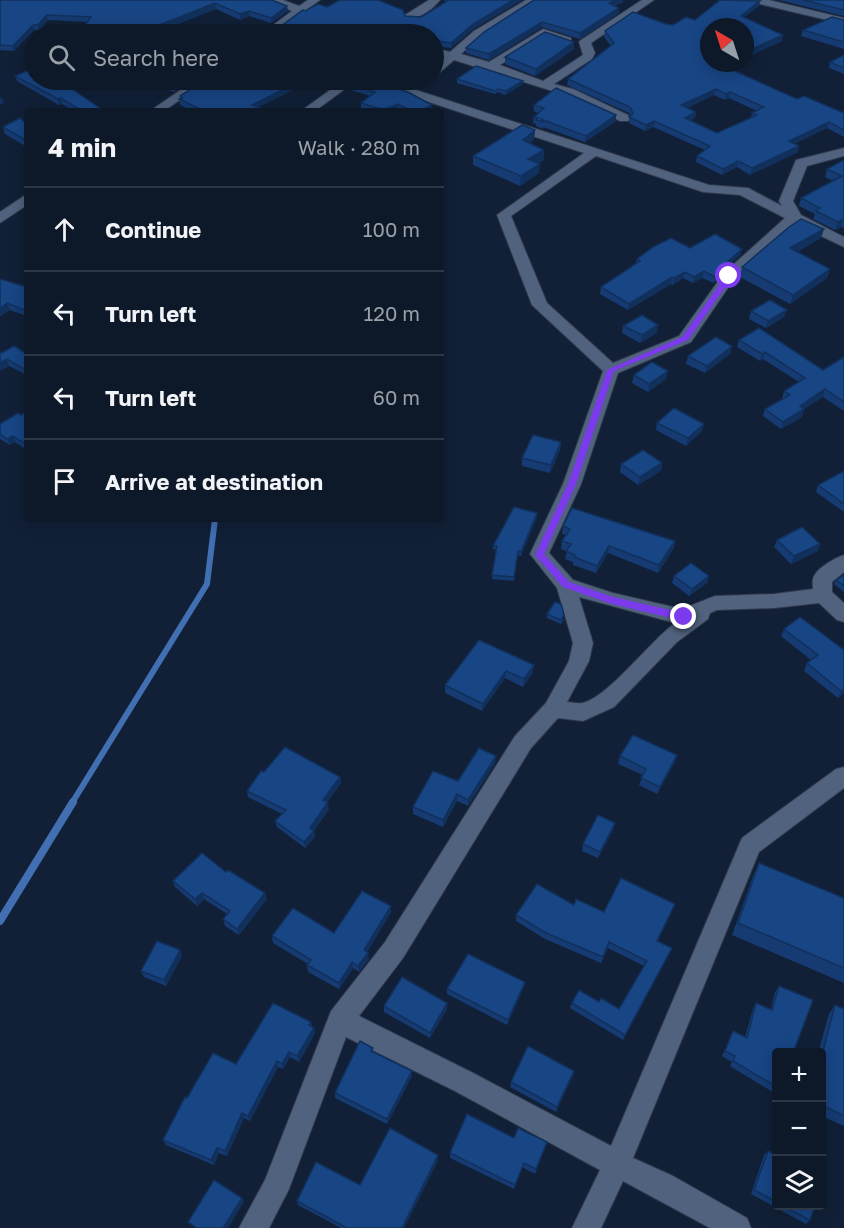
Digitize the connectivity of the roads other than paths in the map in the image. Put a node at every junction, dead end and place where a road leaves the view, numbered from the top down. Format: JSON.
{"nodes":[{"id":1,"x":273,"y":0,"type":"edge"},
{"id":2,"x":315,"y":0,"type":"edge"},
{"id":3,"x":435,"y":0,"type":"edge"},
{"id":4,"x":534,"y":0,"type":"edge"},
{"id":5,"x":649,"y":0,"type":"edge"},
{"id":6,"x":755,"y":0,"type":"edge"},
{"id":7,"x":301,"y":10,"type":"junction"},
{"id":8,"x":409,"y":17,"type":"edge"},
{"id":9,"x":844,"y":21,"type":"edge"},
{"id":10,"x":281,"y":24,"type":"edge"},
{"id":11,"x":584,"y":46,"type":"junction"},
{"id":12,"x":444,"y":54,"type":"edge"},
{"id":13,"x":452,"y":56,"type":"junction"},
{"id":14,"x":444,"y":63,"type":"edge"},
{"id":15,"x":491,"y":66,"type":"junction"},
{"id":16,"x":551,"y":88,"type":"junction"},
{"id":17,"x":187,"y":90,"type":"edge"},
{"id":18,"x":337,"y":90,"type":"edge"},
{"id":19,"x":408,"y":90,"type":"edge"},
{"id":20,"x":411,"y":91,"type":"joint"},
{"id":21,"x":160,"y":108,"type":"edge"},
{"id":22,"x":311,"y":108,"type":"edge"},
{"id":23,"x":624,"y":118,"type":"dead end"},
{"id":24,"x":595,"y":151,"type":"junction"},
{"id":25,"x":844,"y":152,"type":"edge"},
{"id":26,"x":24,"y":200,"type":"edge"},
{"id":27,"x":795,"y":217,"type":"junction"},
{"id":28,"x":0,"y":219,"type":"edge"},
{"id":29,"x":844,"y":243,"type":"edge"},
{"id":30,"x":611,"y":370,"type":"junction"},
{"id":31,"x":844,"y":562,"type":"edge"},
{"id":32,"x":566,"y":585,"type":"junction"},
{"id":33,"x":823,"y":595,"type":"junction"},
{"id":34,"x":715,"y":603,"type":"junction"},
{"id":35,"x":844,"y":615,"type":"edge"},
{"id":36,"x":553,"y":709,"type":"junction"},
{"id":37,"x":844,"y":776,"type":"edge"},
{"id":38,"x":340,"y":1020,"type":"junction"},
{"id":39,"x":617,"y":1164,"type":"junction"},
{"id":40,"x":253,"y":1228,"type":"edge"},
{"id":41,"x":586,"y":1228,"type":"edge"},
{"id":42,"x":737,"y":1228,"type":"edge"}],
"edges":[{"from":1,"to":7,"type":"street"},
{"from":2,"to":7,"type":"street"},
{"from":3,"to":8,"type":"street"},
{"from":4,"to":13,"type":"street"},
{"from":5,"to":11,"type":"street"},
{"from":6,"to":9,"type":"street"},
{"from":7,"to":10,"type":"street"},
{"from":11,"to":15,"type":"street"},
{"from":11,"to":16,"type":"street"},
{"from":12,"to":13,"type":"street"},
{"from":13,"to":14,"type":"street"},
{"from":13,"to":15,"type":"street"},
{"from":15,"to":16,"type":"street"},
{"from":16,"to":23,"type":"street"},
{"from":17,"to":21,"type":"street"},
{"from":18,"to":22,"type":"street"},
{"from":19,"to":20,"type":"street"},
{"from":20,"to":24,"type":"street"},
{"from":24,"to":27,"type":"street"},
{"from":24,"to":30,"type":"street"},
{"from":25,"to":27,"type":"street"},
{"from":26,"to":28,"type":"street"},
{"from":27,"to":29,"type":"street"},
{"from":27,"to":30,"type":"street"},
{"from":30,"to":32,"type":"street"},
{"from":31,"to":33,"type":"street"},
{"from":32,"to":34,"type":"street"},
{"from":32,"to":36,"type":"street"},
{"from":33,"to":34,"type":"street"},
{"from":33,"to":35,"type":"street"},
{"from":34,"to":36,"type":"street"},
{"from":36,"to":38,"type":"street"},
{"from":37,"to":39,"type":"street"},
{"from":38,"to":39,"type":"street"},
{"from":38,"to":40,"type":"street"},
{"from":39,"to":41,"type":"street"},
{"from":39,"to":42,"type":"street"}]}
